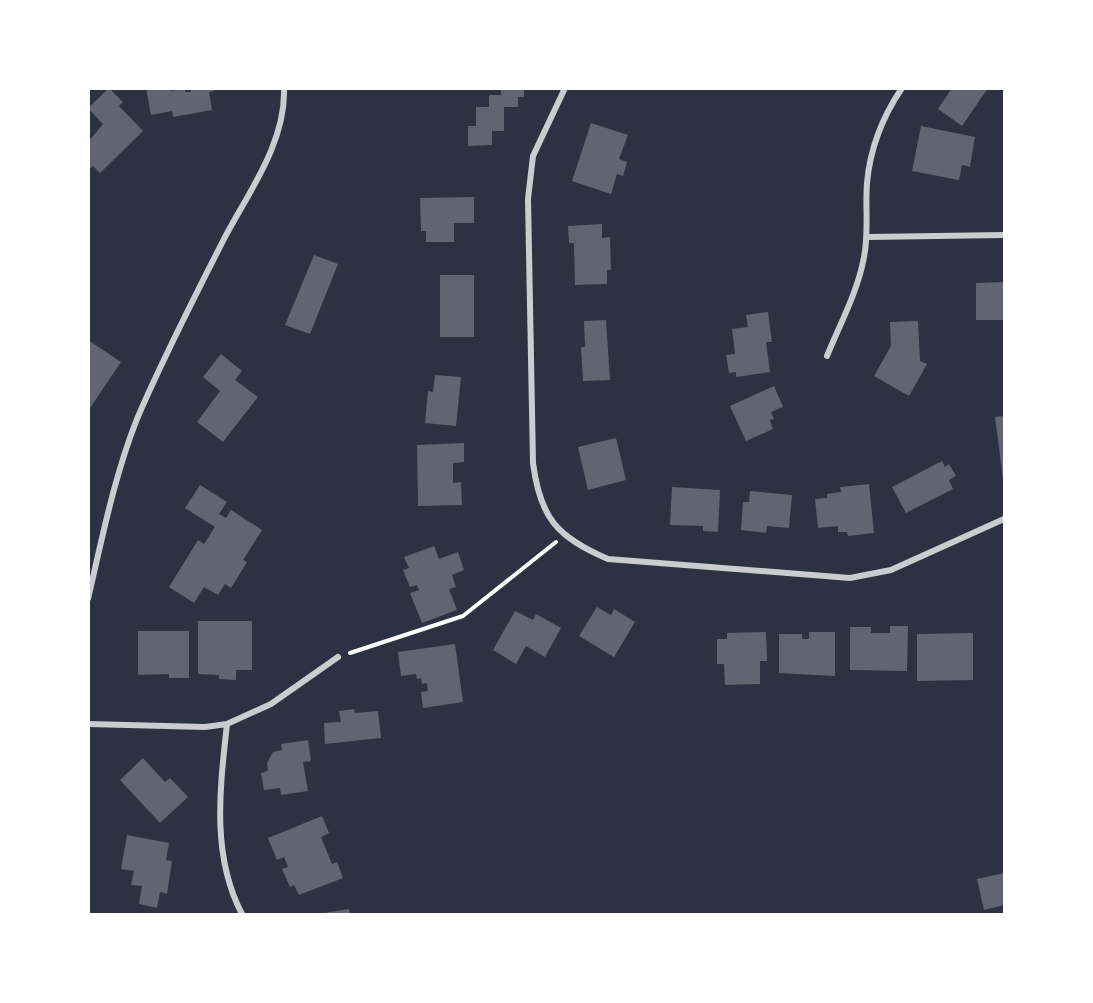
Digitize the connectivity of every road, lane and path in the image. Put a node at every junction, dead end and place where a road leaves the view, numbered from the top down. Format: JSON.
{"nodes":[{"id":1,"x":284,"y":88,"type":"edge"},
{"id":2,"x":565,"y":88,"type":"edge"},
{"id":3,"x":902,"y":88,"type":"edge"},
{"id":4,"x":1005,"y":235,"type":"edge"},
{"id":5,"x":868,"y":237,"type":"junction"},
{"id":6,"x":828,"y":356,"type":"dead end"},
{"id":7,"x":1005,"y":519,"type":"edge"},
{"id":8,"x":565,"y":535,"type":"junction"},
{"id":9,"x":88,"y":599,"type":"edge"},
{"id":10,"x":338,"y":657,"type":"joint"},
{"id":11,"x":88,"y":724,"type":"edge"},
{"id":12,"x":227,"y":724,"type":"junction"},
{"id":13,"x":242,"y":915,"type":"edge"}],
"edges":[{"from":1,"to":9,"type":"street"},
{"from":2,"to":8,"type":"street"},
{"from":3,"to":5,"type":"street"},
{"from":4,"to":5,"type":"street"},
{"from":5,"to":6,"type":"street"},
{"from":7,"to":8,"type":"street"},
{"from":8,"to":10,"type":"path"},
{"from":10,"to":12,"type":"street"},
{"from":11,"to":12,"type":"street"},
{"from":12,"to":13,"type":"street"}]}
